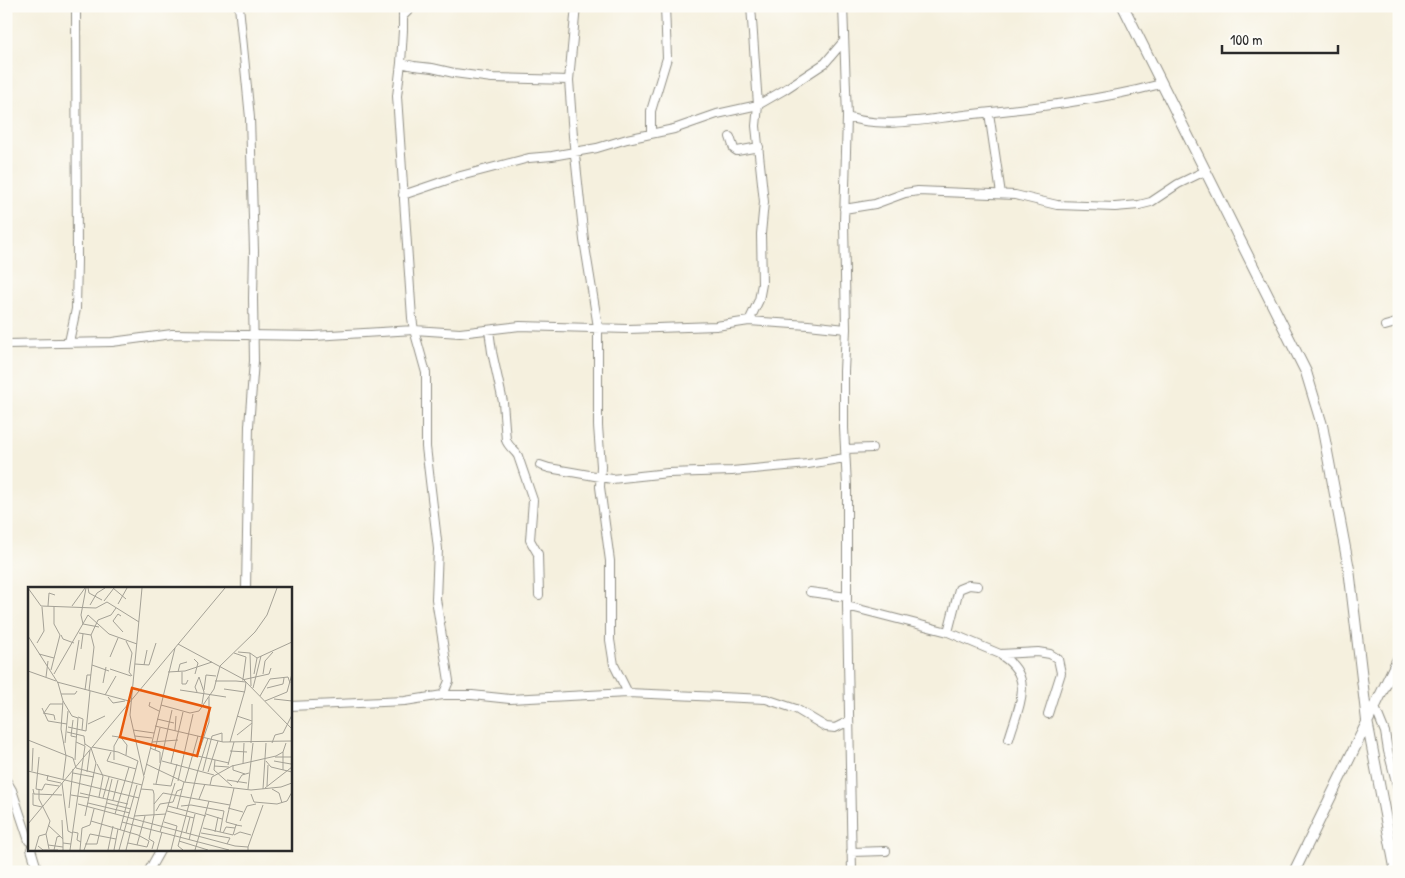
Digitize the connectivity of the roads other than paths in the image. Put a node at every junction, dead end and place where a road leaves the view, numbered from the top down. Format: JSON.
{"nodes":[{"id":1,"x":76,"y":6,"type":"edge"},
{"id":2,"x":238,"y":6,"type":"edge"},
{"id":3,"x":403,"y":6,"type":"edge"},
{"id":4,"x":413,"y":6,"type":"edge"},
{"id":5,"x":576,"y":6,"type":"edge"},
{"id":6,"x":665,"y":6,"type":"edge"},
{"id":7,"x":751,"y":6,"type":"edge"},
{"id":8,"x":843,"y":6,"type":"edge"},
{"id":9,"x":1123,"y":6,"type":"edge"},
{"id":10,"x":403,"y":16,"type":"junction"},
{"id":11,"x":843,"y":42,"type":"junction"},
{"id":12,"x":401,"y":63,"type":"junction"},
{"id":13,"x":569,"y":80,"type":"junction"},
{"id":14,"x":1161,"y":84,"type":"junction"},
{"id":15,"x":758,"y":105,"type":"junction"},
{"id":16,"x":989,"y":113,"type":"junction"},
{"id":17,"x":847,"y":118,"type":"junction"},
{"id":18,"x":651,"y":134,"type":"junction"},
{"id":19,"x":730,"y":137,"type":"dead end"},
{"id":20,"x":759,"y":147,"type":"junction"},
{"id":21,"x":575,"y":152,"type":"junction"},
{"id":22,"x":1205,"y":171,"type":"junction"},
{"id":23,"x":1001,"y":194,"type":"junction"},
{"id":24,"x":403,"y":195,"type":"junction"},
{"id":25,"x":844,"y":209,"type":"junction"},
{"id":26,"x":749,"y":321,"type":"junction"},
{"id":27,"x":1399,"y":322,"type":"edge"},
{"id":28,"x":1385,"y":326,"type":"dead end"},
{"id":29,"x":598,"y":327,"type":"junction"},
{"id":30,"x":846,"y":329,"type":"junction"},
{"id":31,"x":414,"y":330,"type":"junction"},
{"id":32,"x":489,"y":330,"type":"junction"},
{"id":33,"x":254,"y":334,"type":"junction"},
{"id":34,"x":68,"y":342,"type":"junction"},
{"id":35,"x":6,"y":344,"type":"edge"},
{"id":36,"x":872,"y":448,"type":"dead end"},
{"id":37,"x":845,"y":449,"type":"junction"},
{"id":38,"x":845,"y":458,"type":"junction"},
{"id":39,"x":540,"y":465,"type":"dead end"},
{"id":40,"x":601,"y":476,"type":"junction"},
{"id":41,"x":978,"y":586,"type":"dead end"},
{"id":42,"x":246,"y":587,"type":"edge"},
{"id":43,"x":810,"y":592,"type":"dead end"},
{"id":44,"x":539,"y":595,"type":"dead end"},
{"id":45,"x":847,"y":597,"type":"junction"},
{"id":46,"x":847,"y":606,"type":"junction"},
{"id":47,"x":948,"y":632,"type":"junction"},
{"id":48,"x":1000,"y":654,"type":"junction"},
{"id":49,"x":1399,"y":657,"type":"edge"},
{"id":50,"x":628,"y":692,"type":"junction"},
{"id":51,"x":443,"y":695,"type":"junction"},
{"id":52,"x":1374,"y":705,"type":"junction"},
{"id":53,"x":291,"y":706,"type":"edge"},
{"id":54,"x":1048,"y":714,"type":"dead end"},
{"id":55,"x":849,"y":721,"type":"junction"},
{"id":56,"x":1367,"y":721,"type":"junction"},
{"id":57,"x":1009,"y":739,"type":"dead end"},
{"id":58,"x":6,"y":780,"type":"edge"},
{"id":59,"x":1399,"y":793,"type":"edge"},
{"id":60,"x":28,"y":838,"type":"edge"},
{"id":61,"x":31,"y":850,"type":"edge"},
{"id":62,"x":160,"y":850,"type":"edge"},
{"id":63,"x":886,"y":851,"type":"dead end"},
{"id":64,"x":851,"y":852,"type":"junction"},
{"id":65,"x":38,"y":872,"type":"edge"},
{"id":66,"x":148,"y":872,"type":"edge"},
{"id":67,"x":852,"y":872,"type":"edge"},
{"id":68,"x":1294,"y":872,"type":"edge"},
{"id":69,"x":1396,"y":872,"type":"edge"}],
"edges":[{"from":1,"to":34,"type":"street"},
{"from":2,"to":33,"type":"street"},
{"from":3,"to":10,"type":"street"},
{"from":4,"to":10,"type":"street"},
{"from":5,"to":13,"type":"street"},
{"from":6,"to":18,"type":"street"},
{"from":7,"to":15,"type":"street"},
{"from":8,"to":11,"type":"street"},
{"from":9,"to":14,"type":"street"},
{"from":10,"to":12,"type":"street"},
{"from":11,"to":15,"type":"street"},
{"from":11,"to":17,"type":"street"},
{"from":12,"to":13,"type":"street"},
{"from":12,"to":24,"type":"street"},
{"from":13,"to":21,"type":"street"},
{"from":14,"to":16,"type":"street"},
{"from":14,"to":22,"type":"street"},
{"from":15,"to":18,"type":"street"},
{"from":15,"to":20,"type":"street"},
{"from":16,"to":17,"type":"street"},
{"from":16,"to":23,"type":"street"},
{"from":17,"to":25,"type":"street"},
{"from":18,"to":21,"type":"street"},
{"from":19,"to":20,"type":"street"},
{"from":20,"to":26,"type":"street"},
{"from":21,"to":24,"type":"street"},
{"from":21,"to":29,"type":"street"},
{"from":22,"to":23,"type":"street"},
{"from":22,"to":56,"type":"street"},
{"from":23,"to":25,"type":"street"},
{"from":24,"to":31,"type":"street"},
{"from":25,"to":30,"type":"street"},
{"from":26,"to":29,"type":"street"},
{"from":26,"to":30,"type":"street"},
{"from":27,"to":28,"type":"street"},
{"from":29,"to":32,"type":"street"},
{"from":29,"to":40,"type":"street"},
{"from":30,"to":37,"type":"street"},
{"from":31,"to":32,"type":"street"},
{"from":31,"to":33,"type":"street"},
{"from":31,"to":51,"type":"street"},
{"from":32,"to":44,"type":"street"},
{"from":33,"to":34,"type":"street"},
{"from":33,"to":42,"type":"street"},
{"from":34,"to":35,"type":"street"},
{"from":36,"to":37,"type":"street"},
{"from":37,"to":38,"type":"street"},
{"from":38,"to":40,"type":"street"},
{"from":38,"to":45,"type":"street"},
{"from":39,"to":40,"type":"street"},
{"from":40,"to":50,"type":"street"},
{"from":41,"to":47,"type":"street"},
{"from":43,"to":45,"type":"street"},
{"from":45,"to":46,"type":"street"},
{"from":46,"to":47,"type":"street"},
{"from":46,"to":55,"type":"street"},
{"from":47,"to":48,"type":"street"},
{"from":48,"to":54,"type":"street"},
{"from":48,"to":57,"type":"street"},
{"from":49,"to":52,"type":"street"},
{"from":50,"to":51,"type":"street"},
{"from":50,"to":55,"type":"street"},
{"from":51,"to":53,"type":"street"},
{"from":52,"to":56,"type":"street"},
{"from":52,"to":59,"type":"street"},
{"from":55,"to":64,"type":"street"},
{"from":56,"to":68,"type":"street"},
{"from":56,"to":69,"type":"street"},
{"from":58,"to":60,"type":"street"},
{"from":61,"to":65,"type":"street"},
{"from":62,"to":66,"type":"street"},
{"from":63,"to":64,"type":"street"},
{"from":64,"to":67,"type":"street"}]}
